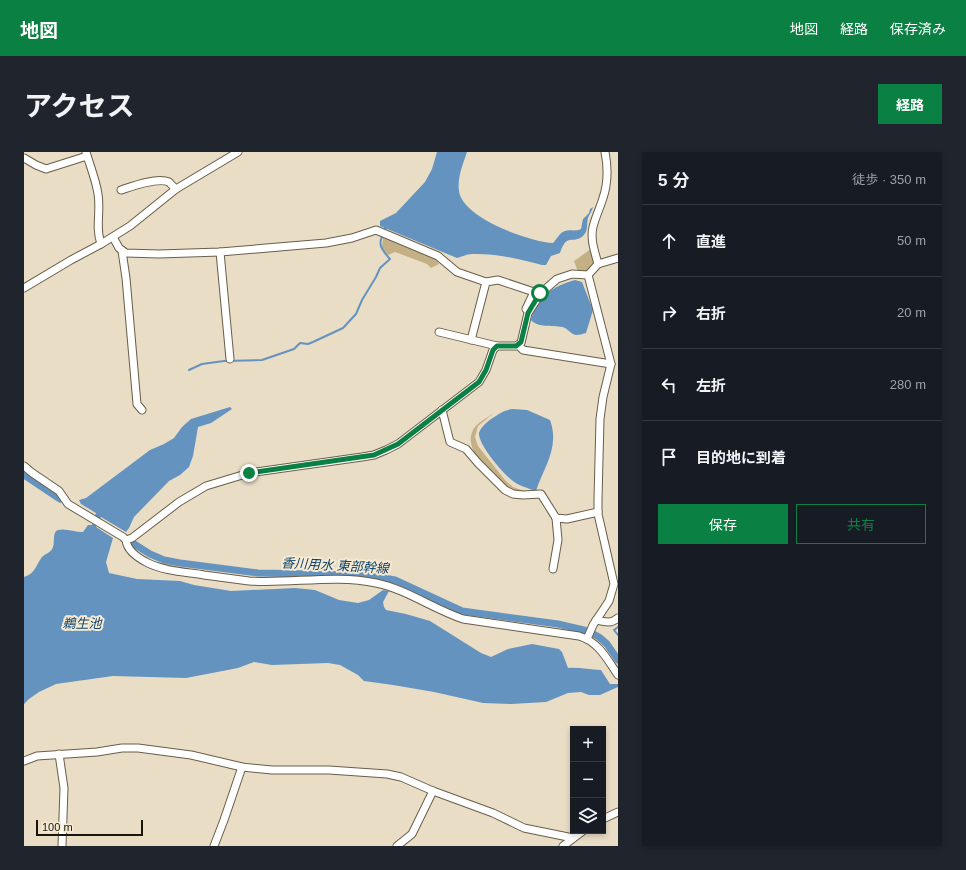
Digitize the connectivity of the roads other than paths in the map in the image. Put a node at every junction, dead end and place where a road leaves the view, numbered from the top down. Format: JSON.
{"nodes":[{"id":1,"x":238,"y":152,"type":"edge"},
{"id":2,"x":605,"y":152,"type":"edge"},
{"id":3,"x":87,"y":154,"type":"edge"},
{"id":4,"x":24,"y":158,"type":"edge"},
{"id":5,"x":176,"y":189,"type":"junction"},
{"id":6,"x":121,"y":190,"type":"dead end"},
{"id":7,"x":113,"y":237,"type":"junction"},
{"id":8,"x":101,"y":244,"type":"junction"},
{"id":9,"x":122,"y":251,"type":"junction"},
{"id":10,"x":220,"y":252,"type":"junction"},
{"id":11,"x":618,"y":258,"type":"edge"},
{"id":12,"x":598,"y":264,"type":"junction"},
{"id":13,"x":588,"y":275,"type":"junction"},
{"id":14,"x":557,"y":279,"type":"junction"},
{"id":15,"x":486,"y":282,"type":"junction"},
{"id":16,"x":24,"y":288,"type":"edge"},
{"id":17,"x":534,"y":292,"type":"junction"},
{"id":18,"x":526,"y":321,"type":"junction"},
{"id":19,"x":439,"y":332,"type":"dead end"},
{"id":20,"x":471,"y":340,"type":"junction"},
{"id":21,"x":518,"y":345,"type":"junction"},
{"id":22,"x":497,"y":346,"type":"junction"},
{"id":23,"x":230,"y":359,"type":"dead end"},
{"id":24,"x":611,"y":364,"type":"junction"},
{"id":25,"x":142,"y":410,"type":"dead end"},
{"id":26,"x":442,"y":410,"type":"junction"},
{"id":27,"x":24,"y":466,"type":"edge"},
{"id":28,"x":598,"y":512,"type":"junction"},
{"id":29,"x":556,"y":518,"type":"junction"},
{"id":30,"x":125,"y":538,"type":"junction"},
{"id":31,"x":553,"y":569,"type":"dead end"},
{"id":32,"x":618,"y":618,"type":"edge"},
{"id":33,"x":596,"y":620,"type":"junction"},
{"id":34,"x":586,"y":639,"type":"junction"},
{"id":35,"x":618,"y":675,"type":"edge"},
{"id":36,"x":59,"y":754,"type":"junction"},
{"id":37,"x":24,"y":761,"type":"edge"},
{"id":38,"x":242,"y":767,"type":"junction"},
{"id":39,"x":433,"y":791,"type":"junction"},
{"id":40,"x":618,"y":812,"type":"edge"},
{"id":41,"x":606,"y":818,"type":"edge"},
{"id":42,"x":579,"y":834,"type":"edge"},
{"id":43,"x":573,"y":838,"type":"junction"},
{"id":44,"x":62,"y":846,"type":"edge"},
{"id":45,"x":214,"y":846,"type":"edge"},
{"id":46,"x":397,"y":846,"type":"edge"},
{"id":47,"x":563,"y":846,"type":"edge"}],
"edges":[{"from":1,"to":5,"type":"street"},
{"from":2,"to":12,"type":"street"},
{"from":3,"to":4,"type":"street"},
{"from":3,"to":8,"type":"street"},
{"from":5,"to":6,"type":"street"},
{"from":5,"to":7,"type":"street"},
{"from":7,"to":8,"type":"street"},
{"from":7,"to":9,"type":"street"},
{"from":8,"to":16,"type":"street"},
{"from":9,"to":10,"type":"street"},
{"from":9,"to":25,"type":"street"},
{"from":10,"to":15,"type":"street"},
{"from":10,"to":23,"type":"street"},
{"from":11,"to":12,"type":"street"},
{"from":12,"to":13,"type":"street"},
{"from":13,"to":14,"type":"street"},
{"from":13,"to":24,"type":"street"},
{"from":14,"to":17,"type":"street"},
{"from":14,"to":18,"type":"street"},
{"from":15,"to":17,"type":"street"},
{"from":15,"to":20,"type":"street"},
{"from":17,"to":18,"type":"street"},
{"from":18,"to":21,"type":"street"},
{"from":19,"to":20,"type":"street"},
{"from":20,"to":22,"type":"street"},
{"from":21,"to":22,"type":"street"},
{"from":21,"to":24,"type":"street"},
{"from":22,"to":26,"type":"street"},
{"from":24,"to":28,"type":"street"},
{"from":26,"to":29,"type":"street"},
{"from":26,"to":30,"type":"street"},
{"from":27,"to":30,"type":"street"},
{"from":28,"to":29,"type":"street"},
{"from":28,"to":33,"type":"street"},
{"from":29,"to":31,"type":"street"},
{"from":30,"to":34,"type":"street"},
{"from":32,"to":33,"type":"street"},
{"from":33,"to":34,"type":"street"},
{"from":34,"to":35,"type":"street"},
{"from":36,"to":37,"type":"street"},
{"from":36,"to":38,"type":"street"},
{"from":36,"to":44,"type":"street"},
{"from":38,"to":39,"type":"street"},
{"from":38,"to":45,"type":"street"},
{"from":39,"to":43,"type":"street"},
{"from":39,"to":46,"type":"street"},
{"from":40,"to":41,"type":"street"},
{"from":42,"to":43,"type":"street"},
{"from":43,"to":47,"type":"street"}]}
